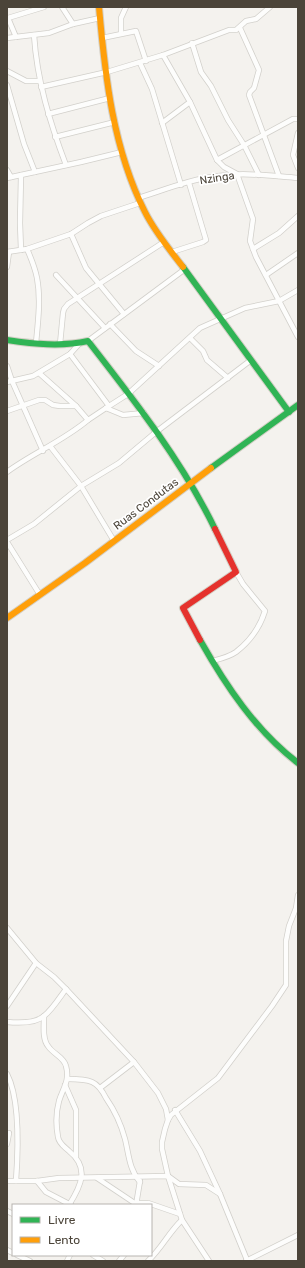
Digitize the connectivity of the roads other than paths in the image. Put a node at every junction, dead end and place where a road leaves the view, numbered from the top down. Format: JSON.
{"nodes":[{"id":1,"x":44,"y":7,"type":"edge"},
{"id":2,"x":62,"y":7,"type":"edge"},
{"id":3,"x":99,"y":7,"type":"edge"},
{"id":4,"x":126,"y":7,"type":"edge"},
{"id":5,"x":270,"y":7,"type":"edge"},
{"id":6,"x":32,"y":9,"type":"edge"},
{"id":7,"x":8,"y":16,"type":"edge"},
{"id":8,"x":100,"y":18,"type":"junction"},
{"id":9,"x":73,"y":24,"type":"junction"},
{"id":10,"x":240,"y":28,"type":"junction"},
{"id":11,"x":121,"y":34,"type":"junction"},
{"id":12,"x":34,"y":35,"type":"junction"},
{"id":13,"x":16,"y":37,"type":"junction"},
{"id":14,"x":7,"y":38,"type":"edge"},
{"id":15,"x":102,"y":38,"type":"junction"},
{"id":16,"x":192,"y":43,"type":"junction"},
{"id":17,"x":163,"y":55,"type":"junction"},
{"id":18,"x":146,"y":60,"type":"junction"},
{"id":19,"x":140,"y":63,"type":"junction"},
{"id":20,"x":7,"y":72,"type":"edge"},
{"id":21,"x":107,"y":72,"type":"junction"},
{"id":22,"x":39,"y":81,"type":"junction"},
{"id":23,"x":7,"y":85,"type":"edge"},
{"id":24,"x":41,"y":87,"type":"junction"},
{"id":25,"x":110,"y":98,"type":"junction"},
{"id":26,"x":190,"y":102,"type":"junction"},
{"id":27,"x":48,"y":114,"type":"junction"},
{"id":28,"x":298,"y":119,"type":"edge"},
{"id":29,"x":115,"y":122,"type":"junction"},
{"id":30,"x":162,"y":123,"type":"junction"},
{"id":31,"x":298,"y":134,"type":"edge"},
{"id":32,"x":264,"y":135,"type":"junction"},
{"id":33,"x":55,"y":137,"type":"junction"},
{"id":34,"x":244,"y":145,"type":"junction"},
{"id":35,"x":122,"y":152,"type":"junction"},
{"id":36,"x":217,"y":160,"type":"junction"},
{"id":37,"x":66,"y":165,"type":"junction"},
{"id":38,"x":298,"y":168,"type":"edge"},
{"id":39,"x":7,"y":170,"type":"edge"},
{"id":40,"x":35,"y":172,"type":"junction"},
{"id":41,"x":21,"y":174,"type":"junction"},
{"id":42,"x":237,"y":174,"type":"junction"},
{"id":43,"x":259,"y":175,"type":"junction"},
{"id":44,"x":279,"y":176,"type":"junction"},
{"id":45,"x":9,"y":177,"type":"edge"},
{"id":46,"x":298,"y":178,"type":"edge"},
{"id":47,"x":189,"y":183,"type":"junction"},
{"id":48,"x":181,"y":185,"type":"junction"},
{"id":49,"x":139,"y":200,"type":"junction"},
{"id":50,"x":298,"y":216,"type":"edge"},
{"id":51,"x":71,"y":234,"type":"junction"},
{"id":52,"x":164,"y":242,"type":"junction"},
{"id":53,"x":27,"y":249,"type":"junction"},
{"id":54,"x":253,"y":249,"type":"junction"},
{"id":55,"x":22,"y":250,"type":"junction"},
{"id":56,"x":8,"y":252,"type":"edge"},
{"id":57,"x":172,"y":252,"type":"junction"},
{"id":58,"x":298,"y":253,"type":"edge"},
{"id":59,"x":7,"y":267,"type":"edge"},
{"id":60,"x":185,"y":269,"type":"junction"},
{"id":61,"x":56,"y":275,"type":"dead end"},
{"id":62,"x":266,"y":275,"type":"junction"},
{"id":63,"x":99,"y":283,"type":"junction"},
{"id":64,"x":298,"y":290,"type":"edge"},
{"id":65,"x":77,"y":299,"type":"junction"},
{"id":66,"x":279,"y":301,"type":"junction"},
{"id":67,"x":124,"y":314,"type":"junction"},
{"id":68,"x":221,"y":318,"type":"junction"},
{"id":69,"x":110,"y":324,"type":"junction"},
{"id":70,"x":105,"y":328,"type":"junction"},
{"id":71,"x":298,"y":335,"type":"edge"},
{"id":72,"x":190,"y":338,"type":"junction"},
{"id":73,"x":7,"y":340,"type":"edge"},
{"id":74,"x":88,"y":341,"type":"junction"},
{"id":75,"x":36,"y":343,"type":"junction"},
{"id":76,"x":60,"y":344,"type":"junction"},
{"id":77,"x":79,"y":344,"type":"junction"},
{"id":78,"x":70,"y":354,"type":"junction"},
{"id":79,"x":251,"y":360,"type":"junction"},
{"id":80,"x":7,"y":366,"type":"edge"},
{"id":81,"x":159,"y":366,"type":"junction"},
{"id":82,"x":39,"y":373,"type":"junction"},
{"id":83,"x":228,"y":378,"type":"junction"},
{"id":84,"x":9,"y":381,"type":"edge"},
{"id":85,"x":128,"y":394,"type":"junction"},
{"id":86,"x":24,"y":405,"type":"junction"},
{"id":87,"x":298,"y":405,"type":"edge"},
{"id":88,"x":76,"y":406,"type":"junction"},
{"id":89,"x":108,"y":407,"type":"junction"},
{"id":90,"x":7,"y":411,"type":"edge"},
{"id":91,"x":289,"y":412,"type":"junction"},
{"id":92,"x":144,"y":413,"type":"junction"},
{"id":93,"x":88,"y":420,"type":"junction"},
{"id":94,"x":156,"y":432,"type":"junction"},
{"id":95,"x":50,"y":446,"type":"junction"},
{"id":96,"x":43,"y":451,"type":"junction"},
{"id":97,"x":7,"y":472,"type":"edge"},
{"id":98,"x":190,"y":483,"type":"junction"},
{"id":99,"x":81,"y":486,"type":"junction"},
{"id":100,"x":7,"y":541,"type":"edge"},
{"id":101,"x":114,"y":541,"type":"junction"},
{"id":102,"x":236,"y":572,"type":"junction"},
{"id":103,"x":40,"y":595,"type":"junction"},
{"id":104,"x":7,"y":618,"type":"edge"},
{"id":105,"x":212,"y":661,"type":"junction"},
{"id":106,"x":298,"y":763,"type":"edge"},
{"id":107,"x":298,"y":895,"type":"edge"},
{"id":108,"x":7,"y":928,"type":"edge"},
{"id":109,"x":36,"y":963,"type":"junction"},
{"id":110,"x":66,"y":989,"type":"junction"},
{"id":111,"x":7,"y":1006,"type":"edge"},
{"id":112,"x":44,"y":1016,"type":"junction"},
{"id":113,"x":7,"y":1022,"type":"edge"},
{"id":114,"x":134,"y":1062,"type":"junction"},
{"id":115,"x":7,"y":1074,"type":"edge"},
{"id":116,"x":68,"y":1079,"type":"junction"},
{"id":117,"x":65,"y":1085,"type":"junction"},
{"id":118,"x":100,"y":1088,"type":"junction"},
{"id":119,"x":7,"y":1089,"type":"edge"},
{"id":120,"x":13,"y":1090,"type":"junction"},
{"id":121,"x":175,"y":1110,"type":"junction"},
{"id":122,"x":168,"y":1120,"type":"junction"},
{"id":123,"x":8,"y":1132,"type":"edge"},
{"id":124,"x":17,"y":1134,"type":"junction"},
{"id":125,"x":7,"y":1144,"type":"edge"},
{"id":126,"x":76,"y":1157,"type":"junction"},
{"id":127,"x":134,"y":1176,"type":"junction"},
{"id":128,"x":143,"y":1176,"type":"junction"},
{"id":129,"x":168,"y":1176,"type":"junction"},
{"id":130,"x":82,"y":1178,"type":"junction"},
{"id":131,"x":96,"y":1178,"type":"junction"},
{"id":132,"x":7,"y":1181,"type":"edge"},
{"id":133,"x":16,"y":1181,"type":"junction"},
{"id":134,"x":37,"y":1181,"type":"junction"},
{"id":135,"x":140,"y":1182,"type":"junction"},
{"id":136,"x":220,"y":1194,"type":"junction"},
{"id":137,"x":68,"y":1204,"type":"edge"},
{"id":138,"x":71,"y":1204,"type":"edge"},
{"id":139,"x":136,"y":1204,"type":"edge"},
{"id":140,"x":151,"y":1204,"type":"edge"},
{"id":141,"x":152,"y":1204,"type":"edge"},
{"id":142,"x":180,"y":1214,"type":"junction"},
{"id":143,"x":182,"y":1220,"type":"junction"},
{"id":144,"x":298,"y":1235,"type":"edge"},
{"id":145,"x":19,"y":1256,"type":"edge"},
{"id":146,"x":30,"y":1261,"type":"edge"},
{"id":147,"x":148,"y":1261,"type":"edge"},
{"id":148,"x":209,"y":1261,"type":"edge"},
{"id":149,"x":246,"y":1261,"type":"edge"}],
"edges":[{"from":1,"to":6,"type":"street"},
{"from":2,"to":9,"type":"street"},
{"from":3,"to":8,"type":"street"},
{"from":4,"to":11,"type":"street"},
{"from":5,"to":10,"type":"street"},
{"from":6,"to":7,"type":"street"},
{"from":7,"to":13,"type":"street"},
{"from":8,"to":9,"type":"street"},
{"from":8,"to":15,"type":"street"},
{"from":9,"to":12,"type":"street"},
{"from":10,"to":16,"type":"street"},
{"from":10,"to":32,"type":"street"},
{"from":11,"to":15,"type":"street"},
{"from":11,"to":18,"type":"street"},
{"from":12,"to":13,"type":"street"},
{"from":12,"to":22,"type":"street"},
{"from":13,"to":14,"type":"street"},
{"from":15,"to":21,"type":"street"},
{"from":16,"to":17,"type":"street"},
{"from":16,"to":34,"type":"street"},
{"from":17,"to":18,"type":"street"},
{"from":17,"to":26,"type":"street"},
{"from":18,"to":19,"type":"street"},
{"from":19,"to":21,"type":"street"},
{"from":19,"to":30,"type":"street"},
{"from":20,"to":22,"type":"street"},
{"from":21,"to":24,"type":"street"},
{"from":21,"to":25,"type":"street"},
{"from":22,"to":24,"type":"street"},
{"from":23,"to":40,"type":"street"},
{"from":24,"to":27,"type":"street"},
{"from":25,"to":27,"type":"street"},
{"from":25,"to":29,"type":"street"},
{"from":26,"to":30,"type":"street"},
{"from":26,"to":36,"type":"street"},
{"from":27,"to":33,"type":"street"},
{"from":28,"to":32,"type":"street"},
{"from":29,"to":33,"type":"street"},
{"from":29,"to":35,"type":"street"},
{"from":30,"to":48,"type":"street"},
{"from":31,"to":38,"type":"street"},
{"from":32,"to":34,"type":"street"},
{"from":32,"to":44,"type":"street"},
{"from":33,"to":37,"type":"street"},
{"from":34,"to":36,"type":"street"},
{"from":34,"to":43,"type":"street"},
{"from":35,"to":37,"type":"street"},
{"from":35,"to":49,"type":"street"},
{"from":36,"to":42,"type":"street"},
{"from":37,"to":40,"type":"street"},
{"from":39,"to":45,"type":"street"},
{"from":40,"to":41,"type":"street"},
{"from":41,"to":45,"type":"street"},
{"from":41,"to":55,"type":"street"},
{"from":42,"to":43,"type":"street","name":"Nzinga"},
{"from":42,"to":47,"type":"street","name":"Nzinga"},
{"from":42,"to":54,"type":"street"},
{"from":43,"to":44,"type":"street","name":"Nzinga"},
{"from":44,"to":46,"type":"street","name":"Nzinga"},
{"from":47,"to":48,"type":"street","name":"Nzinga"},
{"from":47,"to":57,"type":"street"},
{"from":48,"to":49,"type":"street","name":"Nzinga"},
{"from":49,"to":51,"type":"street","name":"Nzinga"},
{"from":49,"to":52,"type":"street"},
{"from":50,"to":54,"type":"street"},
{"from":51,"to":53,"type":"street","name":"Nzinga"},
{"from":51,"to":63,"type":"street"},
{"from":52,"to":57,"type":"street"},
{"from":52,"to":63,"type":"street"},
{"from":53,"to":55,"type":"street","name":"Nzinga"},
{"from":53,"to":75,"type":"street"},
{"from":54,"to":62,"type":"street"},
{"from":55,"to":56,"type":"street","name":"Nzinga"},
{"from":56,"to":59,"type":"street"},
{"from":57,"to":60,"type":"street"},
{"from":58,"to":62,"type":"street"},
{"from":60,"to":67,"type":"street"},
{"from":60,"to":68,"type":"street"},
{"from":61,"to":65,"type":"street"},
{"from":62,"to":66,"type":"street"},
{"from":63,"to":65,"type":"street"},
{"from":63,"to":67,"type":"street"},
{"from":64,"to":66,"type":"street"},
{"from":65,"to":70,"type":"street"},
{"from":65,"to":76,"type":"street"},
{"from":66,"to":68,"type":"street"},
{"from":66,"to":71,"type":"street"},
{"from":67,"to":69,"type":"street"},
{"from":68,"to":72,"type":"street"},
{"from":68,"to":79,"type":"street"},
{"from":69,"to":70,"type":"street"},
{"from":69,"to":81,"type":"street"},
{"from":70,"to":74,"type":"street"},
{"from":72,"to":81,"type":"street"},
{"from":72,"to":83,"type":"street"},
{"from":73,"to":75,"type":"street"},
{"from":74,"to":77,"type":"street"},
{"from":74,"to":85,"type":"street"},
{"from":75,"to":76,"type":"street"},
{"from":76,"to":77,"type":"street"},
{"from":77,"to":78,"type":"street"},
{"from":78,"to":82,"type":"street"},
{"from":78,"to":89,"type":"street"},
{"from":79,"to":83,"type":"street"},
{"from":79,"to":91,"type":"street"},
{"from":80,"to":84,"type":"street"},
{"from":81,"to":85,"type":"street"},
{"from":82,"to":84,"type":"street"},
{"from":82,"to":88,"type":"street"},
{"from":83,"to":94,"type":"street"},
{"from":84,"to":86,"type":"street"},
{"from":85,"to":89,"type":"street"},
{"from":85,"to":92,"type":"street"},
{"from":86,"to":88,"type":"street"},
{"from":86,"to":90,"type":"street"},
{"from":86,"to":96,"type":"street"},
{"from":87,"to":91,"type":"street","name":"Ruas Condutas"},
{"from":88,"to":93,"type":"street"},
{"from":89,"to":92,"type":"street"},
{"from":89,"to":93,"type":"street"},
{"from":91,"to":98,"type":"street","name":"Ruas Condutas"},
{"from":92,"to":94,"type":"street"},
{"from":93,"to":95,"type":"street"},
{"from":94,"to":98,"type":"street"},
{"from":94,"to":99,"type":"street"},
{"from":95,"to":96,"type":"street"},
{"from":95,"to":99,"type":"street"},
{"from":96,"to":97,"type":"street"},
{"from":98,"to":101,"type":"street","name":"Ruas Condutas"},
{"from":98,"to":102,"type":"street"},
{"from":99,"to":100,"type":"street"},
{"from":99,"to":101,"type":"street"},
{"from":100,"to":103,"type":"street"},
{"from":101,"to":103,"type":"street","name":"Ruas Condutas"},
{"from":102,"to":105,"type":"street"},
{"from":102,"to":105,"type":"street"},
{"from":103,"to":104,"type":"street","name":"Ruas Condutas"},
{"from":105,"to":106,"type":"street"},
{"from":107,"to":121,"type":"street"},
{"from":108,"to":109,"type":"street"},
{"from":109,"to":110,"type":"street"},
{"from":109,"to":111,"type":"street"},
{"from":110,"to":112,"type":"street"},
{"from":110,"to":114,"type":"street"},
{"from":112,"to":113,"type":"street"},
{"from":112,"to":116,"type":"street"},
{"from":114,"to":118,"type":"street"},
{"from":114,"to":122,"type":"street"},
{"from":115,"to":120,"type":"street"},
{"from":116,"to":117,"type":"street"},
{"from":116,"to":118,"type":"street"},
{"from":117,"to":126,"type":"street"},
{"from":117,"to":126,"type":"street"},
{"from":118,"to":127,"type":"street"},
{"from":119,"to":120,"type":"street"},
{"from":120,"to":124,"type":"street"},
{"from":121,"to":122,"type":"street"},
{"from":121,"to":136,"type":"street"},
{"from":122,"to":129,"type":"street"},
{"from":123,"to":124,"type":"street"},
{"from":123,"to":125,"type":"street"},
{"from":124,"to":133,"type":"street"},
{"from":126,"to":130,"type":"street"},
{"from":127,"to":128,"type":"street"},
{"from":127,"to":131,"type":"street"},
{"from":127,"to":135,"type":"street"},
{"from":128,"to":129,"type":"street"},
{"from":128,"to":135,"type":"street"},
{"from":129,"to":136,"type":"street"},
{"from":129,"to":142,"type":"street"},
{"from":130,"to":131,"type":"street"},
{"from":130,"to":134,"type":"street"},
{"from":130,"to":138,"type":"street"},
{"from":131,"to":139,"type":"street"},
{"from":132,"to":133,"type":"street"},
{"from":133,"to":134,"type":"street"},
{"from":134,"to":137,"type":"street"},
{"from":135,"to":139,"type":"street"},
{"from":136,"to":149,"type":"street"},
{"from":139,"to":140,"type":"street"},
{"from":141,"to":142,"type":"street"},
{"from":142,"to":143,"type":"street"},
{"from":143,"to":147,"type":"street"},
{"from":143,"to":148,"type":"street"},
{"from":144,"to":149,"type":"street"},
{"from":145,"to":146,"type":"street"}]}
